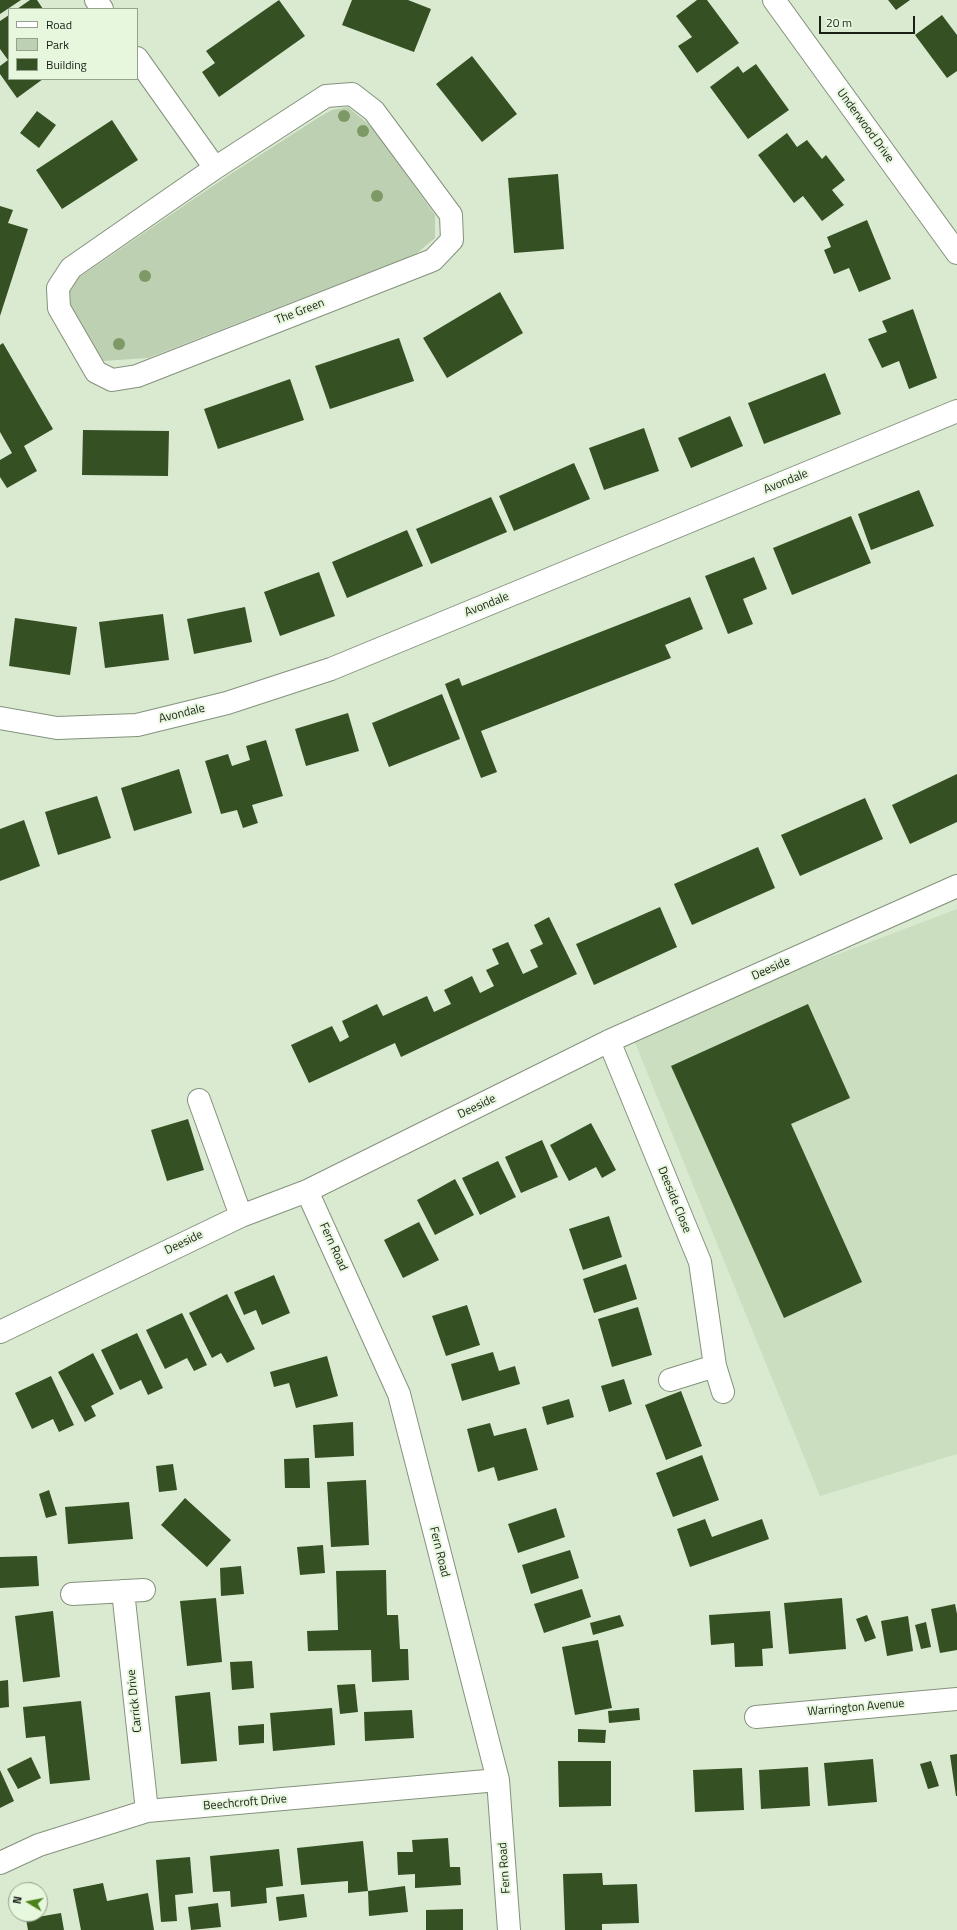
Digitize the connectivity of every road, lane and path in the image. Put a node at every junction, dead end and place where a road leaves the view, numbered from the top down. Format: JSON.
{"nodes":[{"id":1,"x":774,"y":0,"type":"edge"},
{"id":2,"x":138,"y":59,"type":"edge"},
{"id":3,"x":215,"y":168,"type":"junction"},
{"id":4,"x":957,"y":253,"type":"edge"},
{"id":5,"x":957,"y":411,"type":"edge"},
{"id":6,"x":0,"y":718,"type":"edge"},
{"id":7,"x":957,"y":886,"type":"edge"},
{"id":8,"x":609,"y":1041,"type":"junction"},
{"id":9,"x":199,"y":1100,"type":"dead end"},
{"id":10,"x":308,"y":1191,"type":"junction"},
{"id":11,"x":241,"y":1216,"type":"junction"},
{"id":12,"x":0,"y":1332,"type":"edge"},
{"id":13,"x":715,"y":1366,"type":"junction"},
{"id":14,"x":670,"y":1380,"type":"dead end"},
{"id":15,"x":723,"y":1392,"type":"dead end"},
{"id":16,"x":72,"y":1594,"type":"dead end"},
{"id":17,"x":957,"y":1699,"type":"edge"},
{"id":18,"x":756,"y":1717,"type":"dead end"},
{"id":19,"x":498,"y":1780,"type":"junction"},
{"id":20,"x":146,"y":1811,"type":"junction"},
{"id":21,"x":0,"y":1863,"type":"edge"},
{"id":22,"x":509,"y":1930,"type":"edge"}],
"edges":[{"from":1,"to":4,"type":"street","name":"Underwood Drive"},
{"from":2,"to":3,"type":"street"},
{"from":3,"to":3,"type":"street","name":"The Green"},
{"from":5,"to":6,"type":"street","name":"Avondale"},
{"from":7,"to":8,"type":"street","name":"Deeside"},
{"from":8,"to":10,"type":"street","name":"Deeside"},
{"from":8,"to":13,"type":"street","name":"Deeside Close"},
{"from":9,"to":11,"type":"street"},
{"from":10,"to":11,"type":"street","name":"Deeside"},
{"from":10,"to":19,"type":"street","name":"Fern Road"},
{"from":11,"to":12,"type":"street","name":"Deeside"},
{"from":13,"to":14,"type":"street"},
{"from":13,"to":15,"type":"street","name":"Deeside Close"},
{"from":16,"to":20,"type":"street","name":"Carrick Drive"},
{"from":17,"to":18,"type":"street","name":"Warrington Avenue"},
{"from":19,"to":20,"type":"street","name":"Beechcroft Drive"},
{"from":19,"to":22,"type":"street","name":"Fern Road"},
{"from":20,"to":21,"type":"street","name":"Beechcroft Drive"}]}
